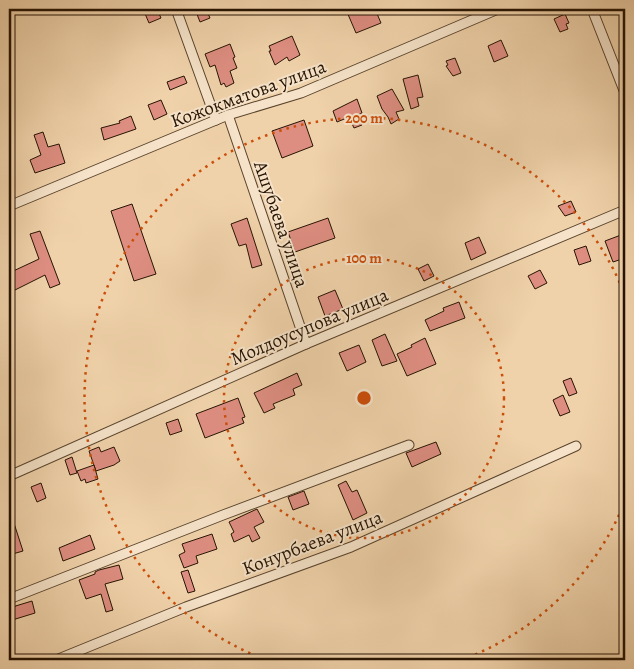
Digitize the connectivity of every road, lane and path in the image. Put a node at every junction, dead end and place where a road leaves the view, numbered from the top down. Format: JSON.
{"nodes":[{"id":1,"x":176,"y":9,"type":"edge"},
{"id":2,"x":498,"y":9,"type":"edge"},
{"id":3,"x":592,"y":9,"type":"edge"},
{"id":4,"x":625,"y":93,"type":"edge"},
{"id":5,"x":228,"y":115,"type":"junction"},
{"id":6,"x":216,"y":120,"type":"junction"},
{"id":7,"x":9,"y":206,"type":"edge"},
{"id":8,"x":625,"y":210,"type":"edge"},
{"id":9,"x":306,"y":344,"type":"junction"},
{"id":10,"x":409,"y":445,"type":"dead end"},
{"id":11,"x":576,"y":446,"type":"dead end"},
{"id":12,"x":9,"y":476,"type":"edge"},
{"id":13,"x":9,"y":599,"type":"edge"},
{"id":14,"x":56,"y":660,"type":"edge"}],
"edges":[{"from":1,"to":6,"type":"street"},
{"from":2,"to":5,"type":"street","name":"Кожокматова улица"},
{"from":3,"to":4,"type":"street"},
{"from":5,"to":6,"type":"street","name":"Кожокматова улица"},
{"from":5,"to":9,"type":"street","name":"Ашубаева улица"},
{"from":6,"to":7,"type":"street","name":"Кожокматова улица"},
{"from":8,"to":9,"type":"street","name":"Молдоусупова улица"},
{"from":9,"to":12,"type":"street","name":"Молдоусупова улица"},
{"from":10,"to":13,"type":"street"},
{"from":11,"to":14,"type":"street","name":"Конурбаева улица"}]}
